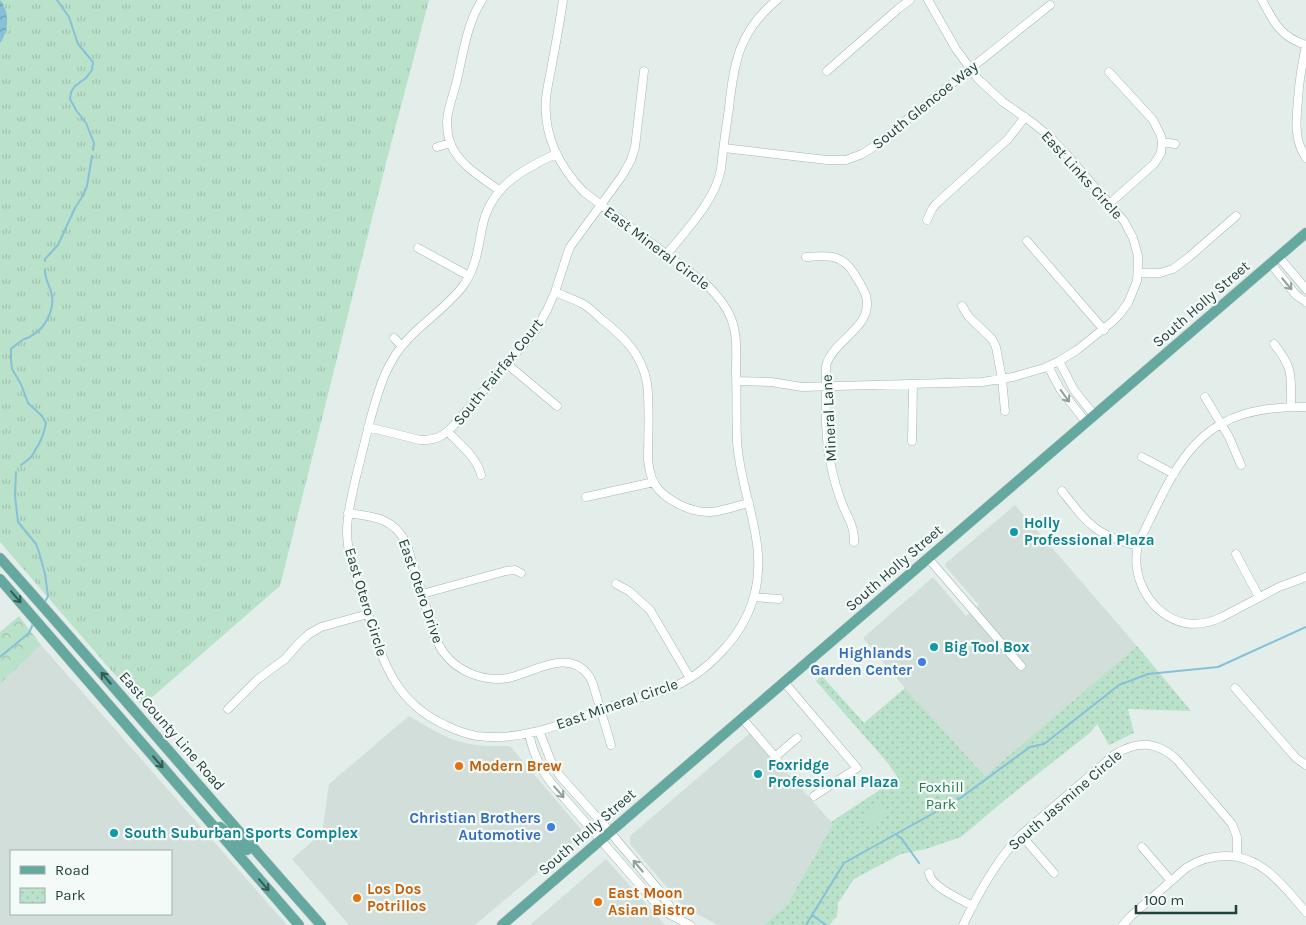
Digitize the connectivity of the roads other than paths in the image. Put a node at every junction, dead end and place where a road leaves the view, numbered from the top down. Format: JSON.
{"nodes":[{"id":1,"x":482,"y":0,"type":"edge"},
{"id":2,"x":563,"y":0,"type":"edge"},
{"id":3,"x":777,"y":0,"type":"edge"},
{"id":4,"x":910,"y":0,"type":"edge"},
{"id":5,"x":928,"y":0,"type":"edge"},
{"id":6,"x":1262,"y":0,"type":"edge"},
{"id":7,"x":1050,"y":5,"type":"dead end"},
{"id":8,"x":1306,"y":45,"type":"edge"},
{"id":9,"x":970,"y":69,"type":"junction"},
{"id":10,"x":644,"y":71,"type":"dead end"},
{"id":11,"x":827,"y":71,"type":"dead end"},
{"id":12,"x":1109,"y":72,"type":"dead end"},
{"id":13,"x":1025,"y":117,"type":"junction"},
{"id":14,"x":1306,"y":135,"type":"edge"},
{"id":15,"x":1297,"y":136,"type":"junction"},
{"id":16,"x":1162,"y":142,"type":"junction"},
{"id":17,"x":450,"y":143,"type":"junction"},
{"id":18,"x":1175,"y":144,"type":"dead end"},
{"id":19,"x":437,"y":147,"type":"dead end"},
{"id":20,"x":724,"y":148,"type":"junction"},
{"id":21,"x":556,"y":154,"type":"junction"},
{"id":22,"x":1306,"y":158,"type":"edge"},
{"id":23,"x":500,"y":191,"type":"junction"},
{"id":24,"x":1109,"y":204,"type":"junction"},
{"id":25,"x":600,"y":205,"type":"junction"},
{"id":26,"x":1236,"y":216,"type":"dead end"},
{"id":27,"x":927,"y":220,"type":"dead end"},
{"id":28,"x":1306,"y":234,"type":"edge"},
{"id":29,"x":1027,"y":241,"type":"dead end"},
{"id":30,"x":418,"y":248,"type":"dead end"},
{"id":31,"x":667,"y":254,"type":"junction"},
{"id":32,"x":806,"y":257,"type":"dead end"},
{"id":33,"x":1274,"y":260,"type":"junction"},
{"id":34,"x":1138,"y":273,"type":"junction"},
{"id":35,"x":469,"y":276,"type":"junction"},
{"id":36,"x":1306,"y":289,"type":"edge"},
{"id":37,"x":555,"y":292,"type":"junction"},
{"id":38,"x":1306,"y":302,"type":"edge"},
{"id":39,"x":962,"y":306,"type":"dead end"},
{"id":40,"x":1104,"y":330,"type":"junction"},
{"id":41,"x":394,"y":338,"type":"dead end"},
{"id":42,"x":1274,"y":344,"type":"dead end"},
{"id":43,"x":402,"y":346,"type":"junction"},
{"id":44,"x":1059,"y":361,"type":"junction"},
{"id":45,"x":507,"y":364,"type":"junction"},
{"id":46,"x":1048,"y":366,"type":"junction"},
{"id":47,"x":1002,"y":379,"type":"junction"},
{"id":48,"x":736,"y":382,"type":"junction"},
{"id":49,"x":913,"y":384,"type":"junction"},
{"id":50,"x":826,"y":386,"type":"junction"},
{"id":51,"x":1205,"y":397,"type":"dead end"},
{"id":52,"x":556,"y":406,"type":"dead end"},
{"id":53,"x":1291,"y":407,"type":"junction"},
{"id":54,"x":1306,"y":407,"type":"edge"},
{"id":55,"x":1005,"y":411,"type":"dead end"},
{"id":56,"x":1090,"y":419,"type":"junction"},
{"id":57,"x":1221,"y":424,"type":"junction"},
{"id":58,"x":368,"y":427,"type":"junction"},
{"id":59,"x":448,"y":432,"type":"junction"},
{"id":60,"x":912,"y":441,"type":"dead end"},
{"id":61,"x":1142,"y":457,"type":"dead end"},
{"id":62,"x":1241,"y":465,"type":"dead end"},
{"id":63,"x":1174,"y":474,"type":"junction"},
{"id":64,"x":481,"y":475,"type":"dead end"},
{"id":65,"x":654,"y":482,"type":"junction"},
{"id":66,"x":1062,"y":490,"type":"dead end"},
{"id":67,"x":586,"y":497,"type":"dead end"},
{"id":68,"x":748,"y":503,"type":"junction"},
{"id":69,"x":348,"y":513,"type":"junction"},
{"id":70,"x":854,"y":542,"type":"dead end"},
{"id":71,"x":1138,"y":546,"type":"junction"},
{"id":72,"x":1236,"y":554,"type":"dead end"},
{"id":73,"x":0,"y":558,"type":"edge"},
{"id":74,"x":928,"y":558,"type":"junction"},
{"id":75,"x":521,"y":573,"type":"dead end"},
{"id":76,"x":1306,"y":577,"type":"edge"},
{"id":77,"x":0,"y":578,"type":"edge"},
{"id":78,"x":616,"y":584,"type":"dead end"},
{"id":79,"x":422,"y":594,"type":"junction"},
{"id":80,"x":1259,"y":597,"type":"junction"},
{"id":81,"x":754,"y":598,"type":"junction"},
{"id":82,"x":779,"y":599,"type":"dead end"},
{"id":83,"x":368,"y":614,"type":"junction"},
{"id":84,"x":1021,"y":666,"type":"dead end"},
{"id":85,"x":690,"y":678,"type":"junction"},
{"id":86,"x":784,"y":682,"type":"junction"},
{"id":87,"x":1235,"y":688,"type":"dead end"},
{"id":88,"x":228,"y":709,"type":"dead end"},
{"id":89,"x":600,"y":710,"type":"junction"},
{"id":90,"x":742,"y":718,"type":"junction"},
{"id":91,"x":540,"y":731,"type":"junction"},
{"id":92,"x":529,"y":734,"type":"junction"},
{"id":93,"x":797,"y":738,"type":"dead end"},
{"id":94,"x":611,"y":745,"type":"dead end"},
{"id":95,"x":1306,"y":765,"type":"edge"},
{"id":96,"x":814,"y":796,"type":"dead end"},
{"id":97,"x":202,"y":813,"type":"junction"},
{"id":98,"x":610,"y":832,"type":"junction"},
{"id":99,"x":1021,"y":835,"type":"junction"},
{"id":100,"x":600,"y":840,"type":"junction"},
{"id":101,"x":1142,"y":847,"type":"dead end"},
{"id":102,"x":1237,"y":856,"type":"junction"},
{"id":103,"x":929,"y":873,"type":"dead end"},
{"id":104,"x":1054,"y":873,"type":"dead end"},
{"id":105,"x":279,"y":878,"type":"junction"},
{"id":106,"x":1170,"y":881,"type":"junction"},
{"id":107,"x":972,"y":906,"type":"junction"},
{"id":108,"x":1306,"y":912,"type":"edge"},
{"id":109,"x":678,"y":918,"type":"junction"},
{"id":110,"x":299,"y":925,"type":"edge"},
{"id":111,"x":321,"y":925,"type":"edge"},
{"id":112,"x":502,"y":925,"type":"edge"},
{"id":113,"x":690,"y":925,"type":"edge"},
{"id":114,"x":963,"y":925,"type":"edge"},
{"id":115,"x":1124,"y":925,"type":"edge"}],
"edges":[{"from":1,"to":17,"type":"street"},
{"from":2,"to":21,"type":"street","name":"East Mineral Circle"},
{"from":3,"to":20,"type":"street"},
{"from":4,"to":11,"type":"street"},
{"from":5,"to":9,"type":"street","name":"East Links Circle"},
{"from":6,"to":8,"type":"street"},
{"from":7,"to":9,"type":"street","name":"South Glencoe Way"},
{"from":8,"to":15,"type":"street"},
{"from":9,"to":13,"type":"street","name":"East Links Circle"},
{"from":9,"to":20,"type":"street","name":"South Glencoe Way"},
{"from":10,"to":25,"type":"street","name":"South Fairfax Court"},
{"from":12,"to":16,"type":"street"},
{"from":13,"to":24,"type":"street","name":"East Links Circle"},
{"from":13,"to":27,"type":"street"},
{"from":14,"to":15,"type":"street"},
{"from":15,"to":22,"type":"street"},
{"from":16,"to":18,"type":"street"},
{"from":16,"to":24,"type":"street"},
{"from":17,"to":19,"type":"street"},
{"from":17,"to":23,"type":"street"},
{"from":20,"to":31,"type":"street"},
{"from":21,"to":23,"type":"street","name":"East Otero Circle"},
{"from":21,"to":25,"type":"street","name":"East Mineral Circle"},
{"from":23,"to":35,"type":"street","name":"East Otero Circle"},
{"from":24,"to":34,"type":"street","name":"East Links Circle"},
{"from":25,"to":31,"type":"street","name":"East Mineral Circle"},
{"from":25,"to":37,"type":"street","name":"South Fairfax Court"},
{"from":26,"to":34,"type":"street"},
{"from":28,"to":33,"type":"main road","name":"South Holly Street"},
{"from":29,"to":40,"type":"street"},
{"from":30,"to":35,"type":"street"},
{"from":31,"to":48,"type":"street","name":"East Mineral Circle"},
{"from":32,"to":50,"type":"street","name":"Mineral Lane"},
{"from":33,"to":36,"type":"street"},
{"from":33,"to":38,"type":"street","one_way":true},
{"from":33,"to":56,"type":"main road","name":"South Holly Street"},
{"from":34,"to":40,"type":"street"},
{"from":35,"to":43,"type":"street","name":"East Otero Circle"},
{"from":37,"to":45,"type":"street","name":"South Fairfax Court"},
{"from":37,"to":65,"type":"street"},
{"from":39,"to":47,"type":"street"},
{"from":40,"to":44,"type":"street"},
{"from":41,"to":43,"type":"street"},
{"from":42,"to":53,"type":"street"},
{"from":43,"to":58,"type":"street","name":"East Otero Circle"},
{"from":44,"to":46,"type":"street"},
{"from":44,"to":56,"type":"street"},
{"from":45,"to":52,"type":"street"},
{"from":45,"to":59,"type":"street","name":"South Fairfax Court"},
{"from":46,"to":47,"type":"street"},
{"from":46,"to":56,"type":"street","one_way":true},
{"from":47,"to":49,"type":"street"},
{"from":47,"to":55,"type":"street"},
{"from":48,"to":50,"type":"street"},
{"from":48,"to":68,"type":"street","name":"East Mineral Circle"},
{"from":49,"to":50,"type":"street"},
{"from":49,"to":60,"type":"street"},
{"from":50,"to":70,"type":"street","name":"Mineral Lane"},
{"from":51,"to":57,"type":"street"},
{"from":53,"to":54,"type":"street"},
{"from":53,"to":57,"type":"street"},
{"from":56,"to":74,"type":"main road","name":"South Holly Street"},
{"from":57,"to":62,"type":"street"},
{"from":57,"to":63,"type":"street"},
{"from":58,"to":59,"type":"street","name":"South Fairfax Court"},
{"from":58,"to":69,"type":"street","name":"East Otero Circle"},
{"from":59,"to":64,"type":"street"},
{"from":61,"to":63,"type":"street"},
{"from":63,"to":71,"type":"street"},
{"from":65,"to":67,"type":"street"},
{"from":65,"to":68,"type":"street"},
{"from":66,"to":71,"type":"street"},
{"from":68,"to":81,"type":"street","name":"East Mineral Circle"},
{"from":69,"to":79,"type":"street","name":"East Otero Drive"},
{"from":69,"to":83,"type":"street","name":"East Otero Circle"},
{"from":71,"to":80,"type":"street"},
{"from":72,"to":80,"type":"street"},
{"from":105,"to":73,"type":"main road","name":"East County Line Road","one_way":true},
{"from":74,"to":84,"type":"street"},
{"from":74,"to":86,"type":"main road","name":"South Holly Street"},
{"from":75,"to":79,"type":"street"},
{"from":76,"to":80,"type":"street"},
{"from":77,"to":97,"type":"main road","name":"East County Line Road","one_way":true},
{"from":78,"to":85,"type":"street"},
{"from":79,"to":89,"type":"street","name":"East Otero Drive"},
{"from":81,"to":82,"type":"street"},
{"from":81,"to":85,"type":"street","name":"East Mineral Circle"},
{"from":83,"to":88,"type":"street"},
{"from":83,"to":92,"type":"street","name":"East Otero Circle"},
{"from":85,"to":89,"type":"street","name":"East Mineral Circle"},
{"from":86,"to":90,"type":"main road","name":"South Holly Street"},
{"from":86,"to":96,"type":"street"},
{"from":87,"to":95,"type":"street"},
{"from":89,"to":91,"type":"street","name":"East Mineral Circle"},
{"from":89,"to":94,"type":"street","name":"East Otero Drive"},
{"from":90,"to":93,"type":"street"},
{"from":90,"to":98,"type":"main road","name":"South Holly Street"},
{"from":91,"to":92,"type":"street","name":"East Mineral Circle"},
{"from":91,"to":98,"type":"street"},
{"from":92,"to":100,"type":"street","one_way":true},
{"from":97,"to":105,"type":"main road"},
{"from":97,"to":110,"type":"main road","name":"East County Line Road","one_way":true},
{"from":98,"to":100,"type":"main road","name":"South Holly Street"},
{"from":109,"to":98,"type":"street","one_way":true},
{"from":99,"to":102,"type":"street","name":"South Jasmine Circle"},
{"from":99,"to":104,"type":"street"},
{"from":99,"to":107,"type":"street","name":"South Jasmine Circle"},
{"from":100,"to":109,"type":"street"},
{"from":100,"to":112,"type":"main road","name":"South Holly Street"},
{"from":101,"to":106,"type":"street"},
{"from":102,"to":106,"type":"street"},
{"from":102,"to":108,"type":"street"},
{"from":103,"to":107,"type":"street"},
{"from":105,"to":111,"type":"main road","name":"East County Line Road"},
{"from":106,"to":115,"type":"street"},
{"from":107,"to":114,"type":"street","name":"South Jasmine Circle"},
{"from":109,"to":113,"type":"street"}]}
